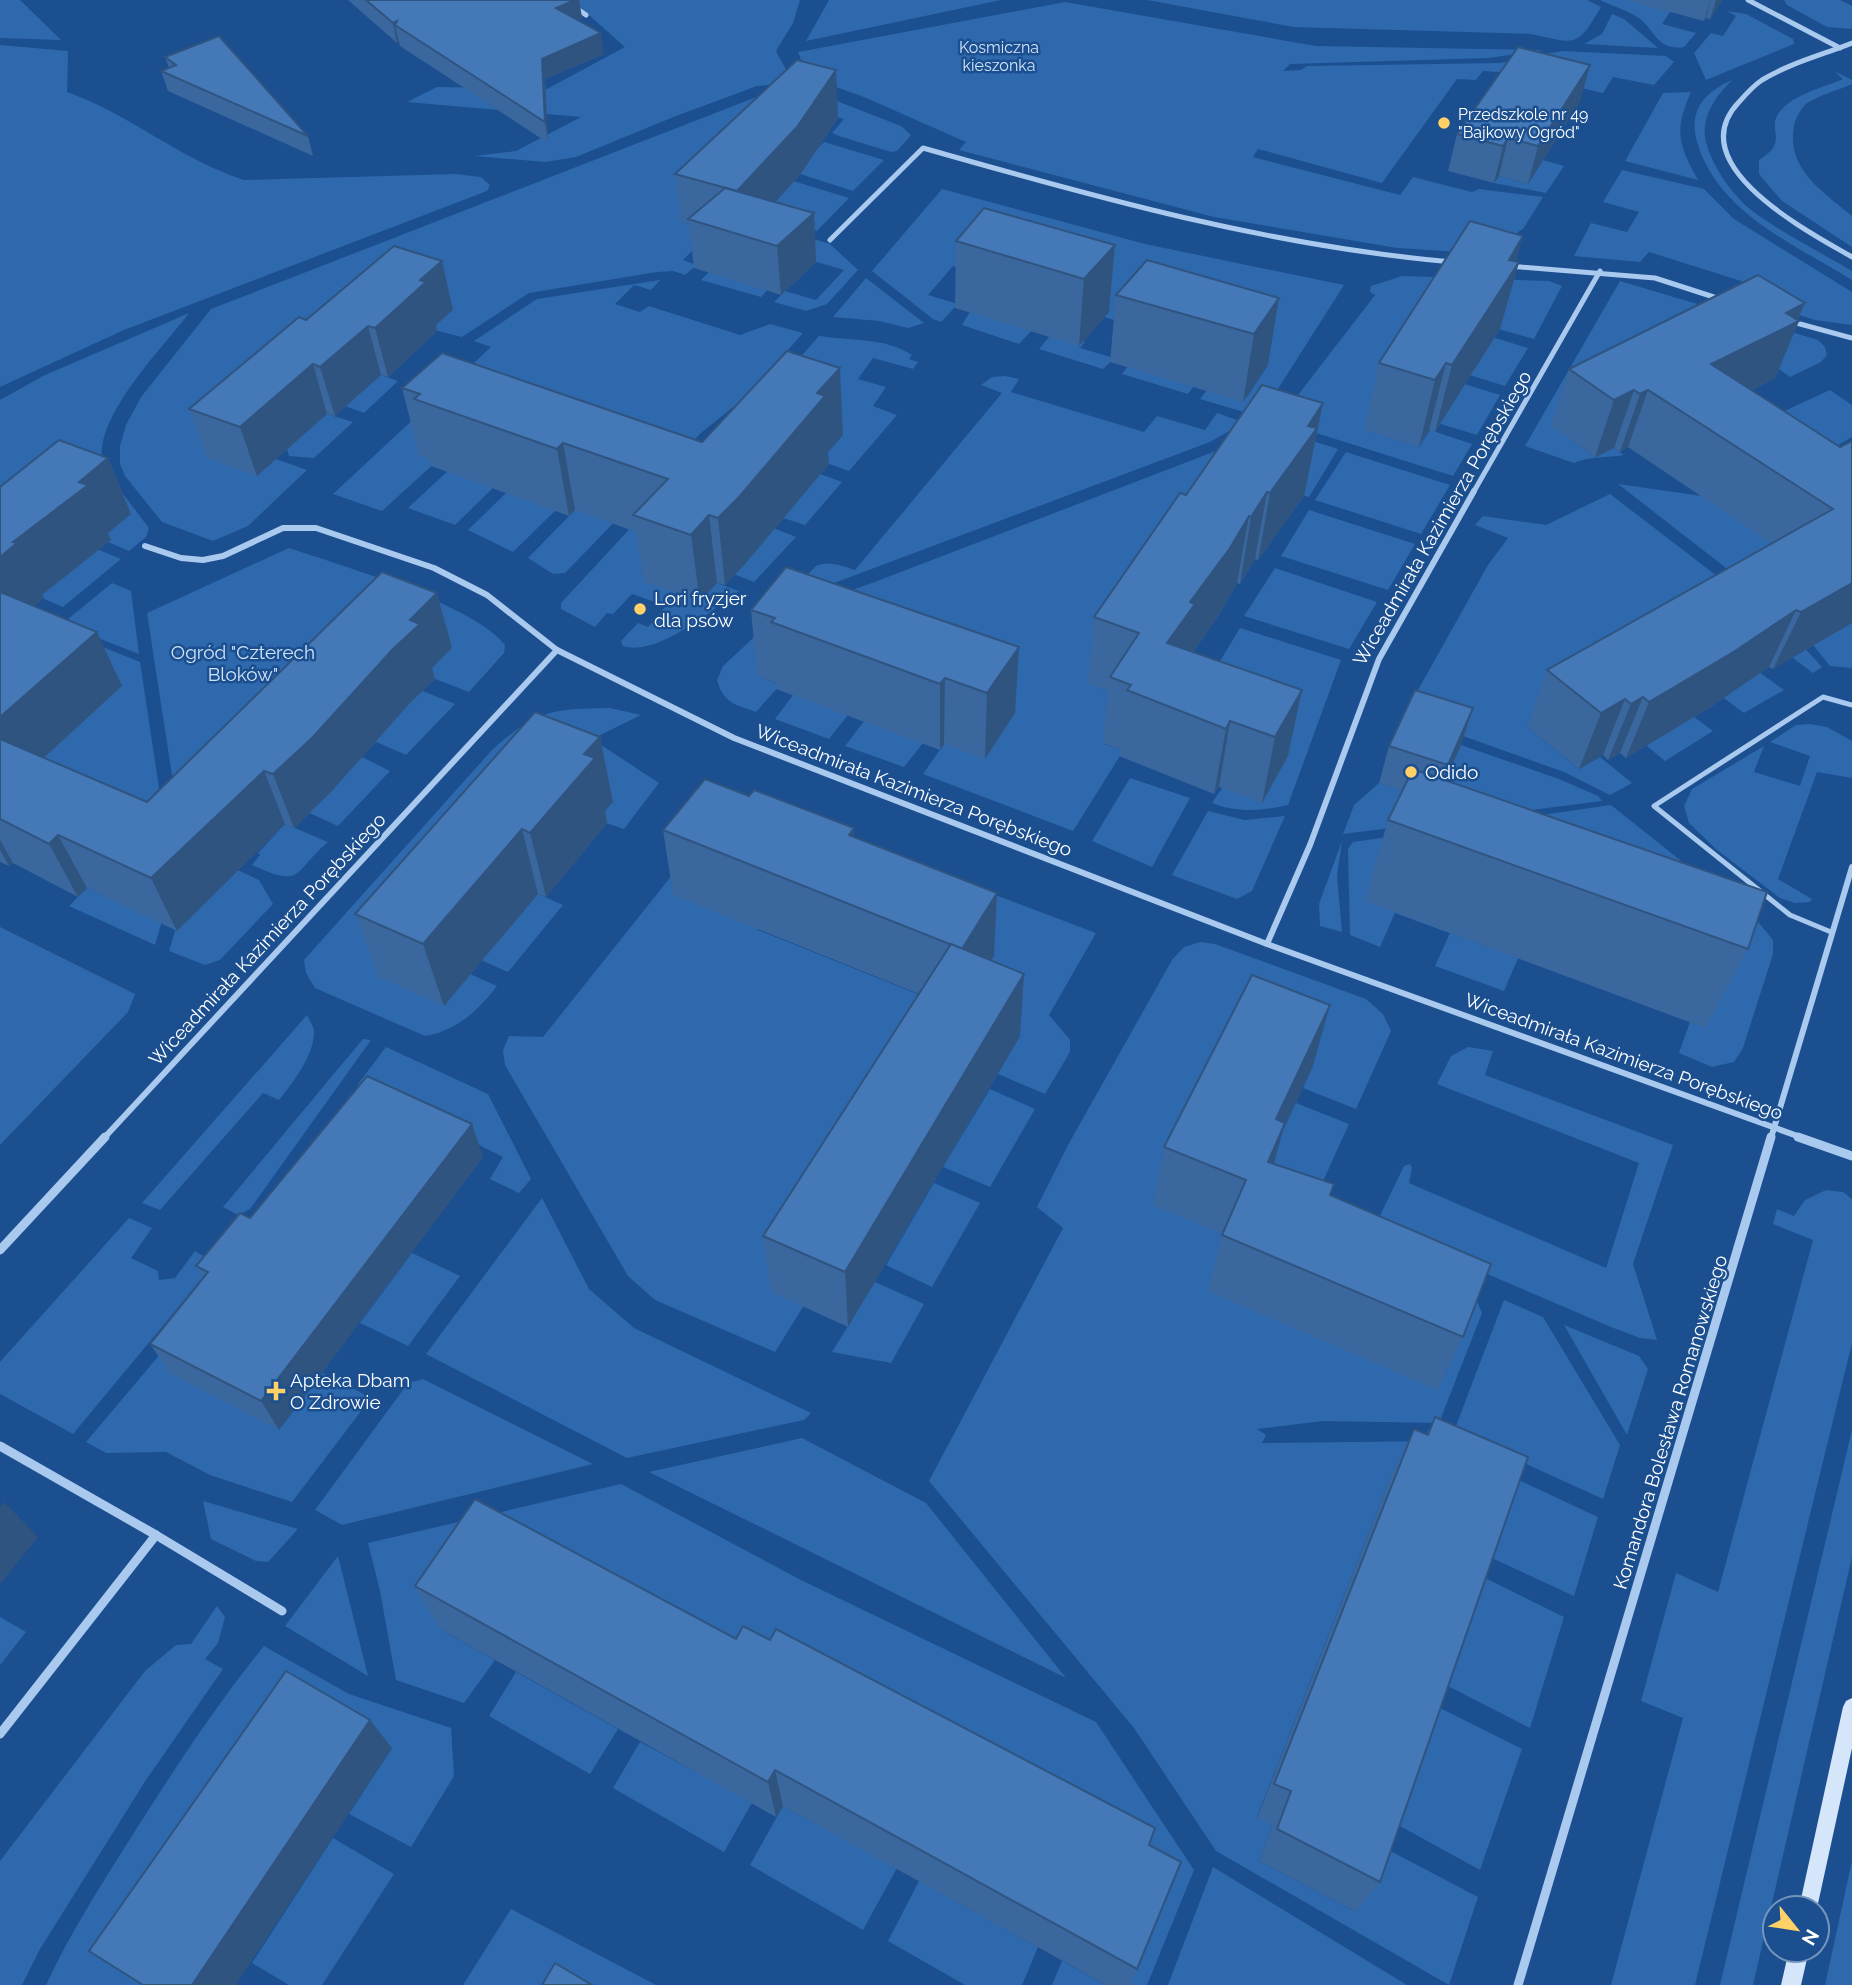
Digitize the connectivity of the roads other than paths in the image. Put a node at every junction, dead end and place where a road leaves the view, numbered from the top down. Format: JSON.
{"nodes":[{"id":1,"x":565,"y":0,"type":"edge"},
{"id":2,"x":1751,"y":0,"type":"edge"},
{"id":3,"x":586,"y":15,"type":"dead end"},
{"id":4,"x":1852,"y":43,"type":"edge"},
{"id":5,"x":1840,"y":48,"type":"junction"},
{"id":6,"x":830,"y":240,"type":"dead end"},
{"id":7,"x":1852,"y":257,"type":"edge"},
{"id":8,"x":1454,"y":262,"type":"edge"},
{"id":9,"x":1503,"y":265,"type":"edge"},
{"id":10,"x":1600,"y":271,"type":"junction"},
{"id":11,"x":1732,"y":303,"type":"edge"},
{"id":12,"x":1783,"y":319,"type":"edge"},
{"id":13,"x":1852,"y":338,"type":"edge"},
{"id":14,"x":145,"y":545,"type":"dead end"},
{"id":15,"x":557,"y":650,"type":"junction"},
{"id":16,"x":1852,"y":705,"type":"edge"},
{"id":17,"x":1852,"y":867,"type":"edge"},
{"id":18,"x":1831,"y":932,"type":"junction"},
{"id":19,"x":1267,"y":944,"type":"junction"},
{"id":20,"x":1776,"y":1126,"type":"junction"},
{"id":21,"x":1852,"y":1156,"type":"edge"},
{"id":22,"x":0,"y":1250,"type":"edge"},
{"id":23,"x":0,"y":1446,"type":"edge"},
{"id":24,"x":156,"y":1535,"type":"junction"},
{"id":25,"x":282,"y":1611,"type":"dead end"},
{"id":26,"x":1852,"y":1707,"type":"edge"},
{"id":27,"x":0,"y":1734,"type":"edge"},
{"id":28,"x":1811,"y":1894,"type":"edge"},
{"id":29,"x":1796,"y":1964,"type":"edge"},
{"id":30,"x":1518,"y":1985,"type":"edge"},
{"id":31,"x":1791,"y":1985,"type":"edge"}],
"edges":[{"from":1,"to":3,"type":"street"},
{"from":2,"to":5,"type":"street"},
{"from":4,"to":5,"type":"street"},
{"from":5,"to":7,"type":"street"},
{"from":6,"to":8,"type":"street"},
{"from":9,"to":10,"type":"street"},
{"from":10,"to":11,"type":"street"},
{"from":10,"to":19,"type":"street","name":"Wiceadmirała Kazimierza Porębskiego"},
{"from":12,"to":13,"type":"street"},
{"from":14,"to":15,"type":"street","name":"Wiceadmirała Kazimierza Porębskiego"},
{"from":15,"to":19,"type":"street","name":"Wiceadmirała Kazimierza Porębskiego"},
{"from":15,"to":22,"type":"street","name":"Wiceadmirała Kazimierza Porębskiego"},
{"from":16,"to":18,"type":"lane"},
{"from":17,"to":18,"type":"street","name":"Komandora Bolesława Romanowskiego"},
{"from":18,"to":20,"type":"street","name":"Komandora Bolesława Romanowskiego"},
{"from":19,"to":20,"type":"street","name":"Wiceadmirała Kazimierza Porębskiego"},
{"from":20,"to":21,"type":"street","name":"Wiceadmirała Kazimierza Porębskiego"},
{"from":20,"to":30,"type":"street","name":"Komandora Bolesława Romanowskiego"},
{"from":23,"to":24,"type":"street"},
{"from":24,"to":25,"type":"street"},
{"from":24,"to":27,"type":"street"},
{"from":26,"to":28,"type":"street"},
{"from":29,"to":31,"type":"street"}]}
